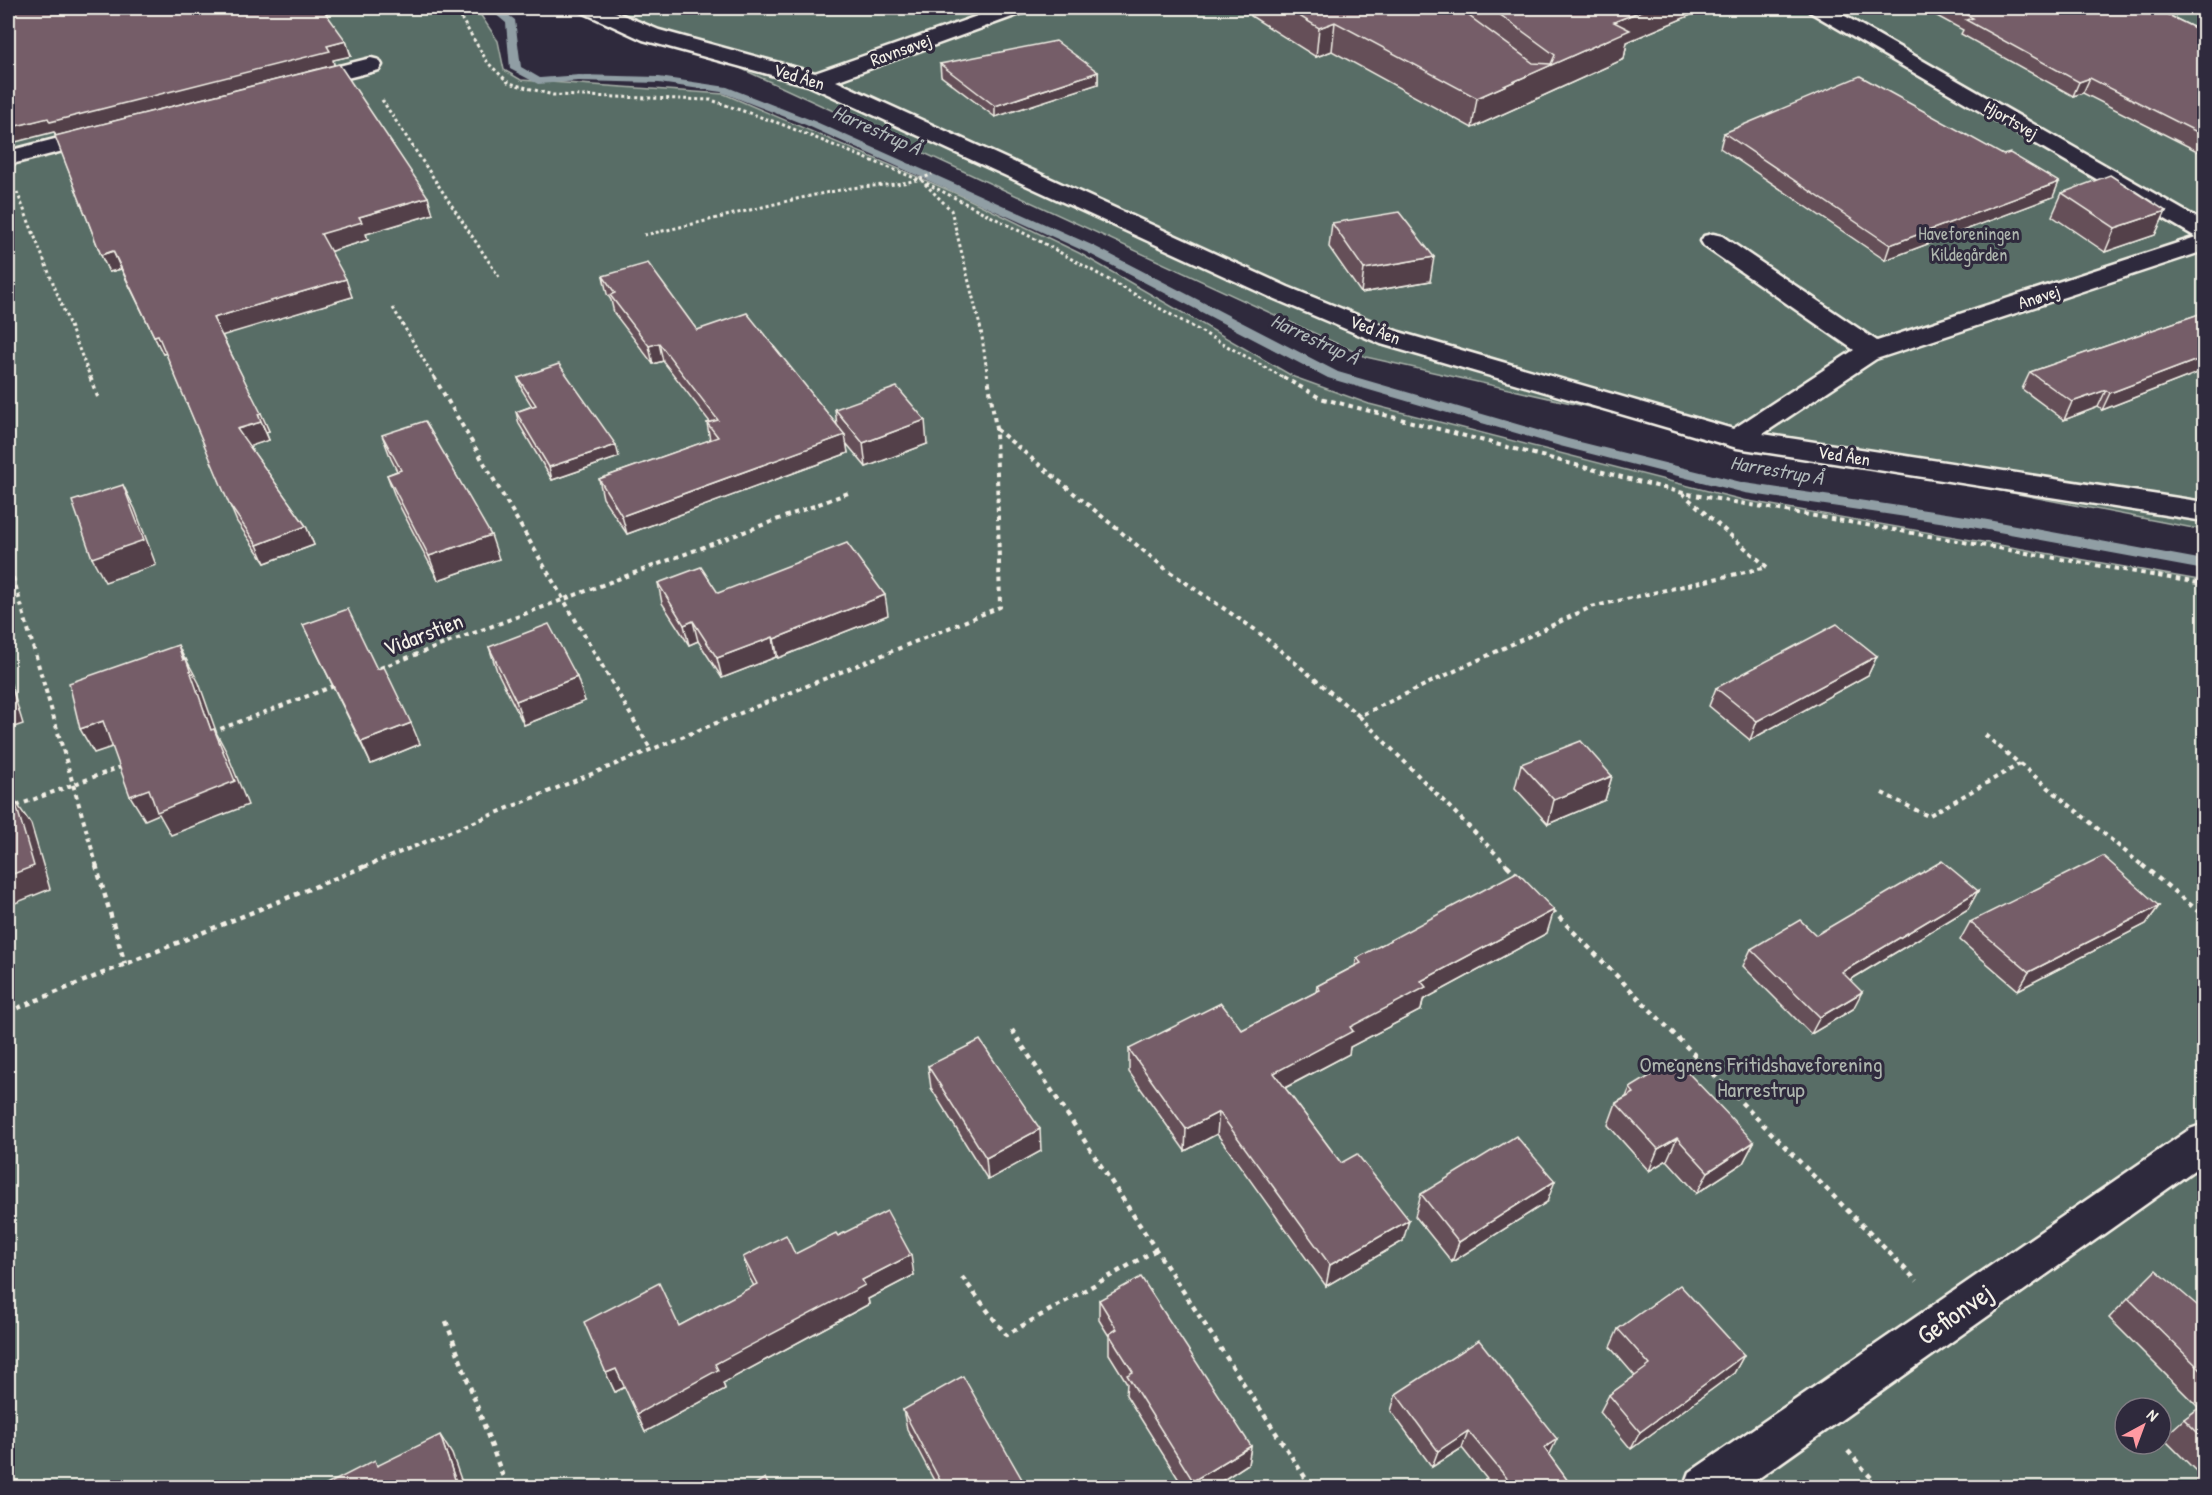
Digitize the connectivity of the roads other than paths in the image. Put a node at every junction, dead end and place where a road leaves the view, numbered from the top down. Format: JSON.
{"nodes":[{"id":1,"x":589,"y":8,"type":"edge"},
{"id":2,"x":1019,"y":8,"type":"edge"},
{"id":3,"x":1817,"y":8,"type":"edge"},
{"id":4,"x":2199,"y":8,"type":"edge"},
{"id":5,"x":2205,"y":10,"type":"edge"},
{"id":6,"x":366,"y":66,"type":"road end"},
{"id":7,"x":816,"y":80,"type":"junction"},
{"id":8,"x":280,"y":88,"type":"edge"},
{"id":9,"x":121,"y":129,"type":"edge"},
{"id":10,"x":8,"y":158,"type":"edge"},
{"id":11,"x":2205,"y":232,"type":"edge"},
{"id":12,"x":1713,"y":241,"type":"dead end"},
{"id":13,"x":2205,"y":243,"type":"edge"},
{"id":14,"x":1874,"y":351,"type":"junction"},
{"id":15,"x":1737,"y":439,"type":"junction"},
{"id":16,"x":2205,"y":513,"type":"edge"},
{"id":17,"x":2205,"y":1141,"type":"edge"},
{"id":18,"x":1706,"y":1488,"type":"edge"}],
"edges":[{"from":1,"to":7,"type":"lane","name":"Ved Åen"},
{"from":2,"to":7,"type":"lane","name":"Ravnsøvej"},
{"from":3,"to":11,"type":"lane","name":"Hjortsvej"},
{"from":4,"to":5,"type":"lane"},
{"from":6,"to":8,"type":"lane"},
{"from":7,"to":15,"type":"lane","name":"Ved Åen"},
{"from":9,"to":10,"type":"lane"},
{"from":12,"to":14,"type":"lane"},
{"from":13,"to":14,"type":"lane","name":"Anøvej"},
{"from":14,"to":15,"type":"lane","name":"Anøvej"},
{"from":15,"to":16,"type":"lane","name":"Ved Åen"},
{"from":17,"to":18,"type":"lane","name":"Gefionvej"}]}
